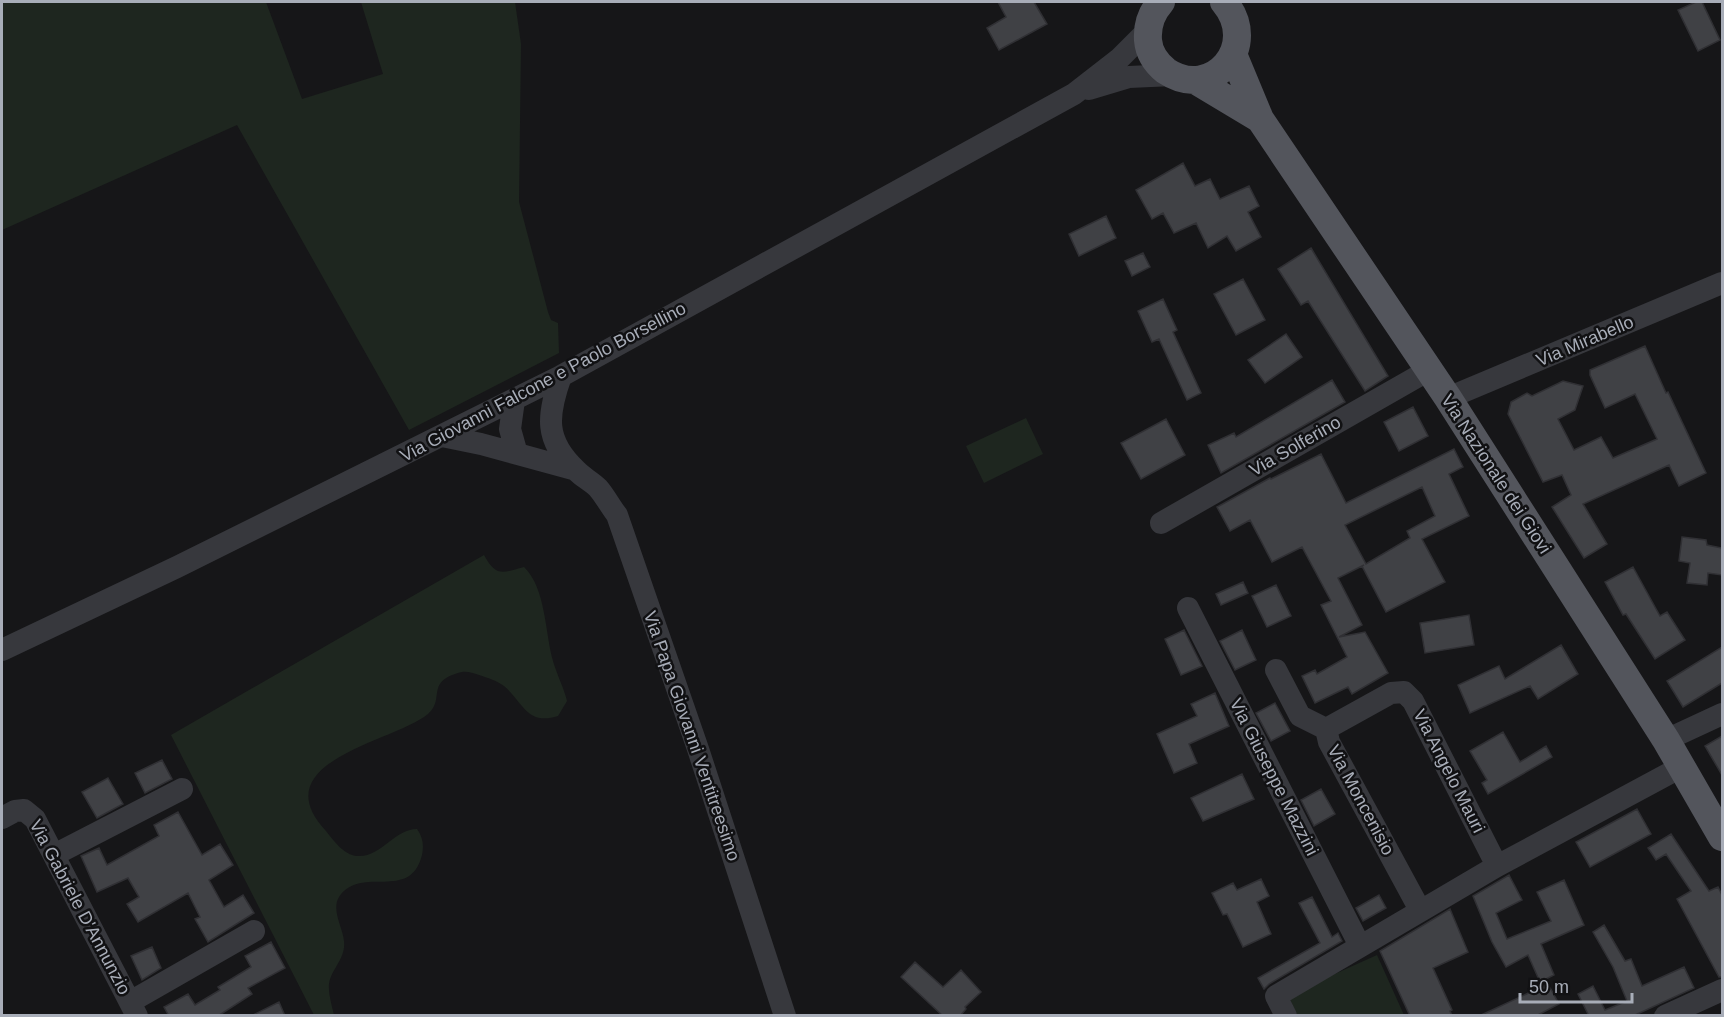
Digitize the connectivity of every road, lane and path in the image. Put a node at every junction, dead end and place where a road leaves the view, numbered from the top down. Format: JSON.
{"nodes":[{"id":1,"x":1224,"y":2,"type":"edge"},
{"id":2,"x":1152,"y":12,"type":"edge"},
{"id":3,"x":1233,"y":54,"type":"junction"},
{"id":4,"x":1184,"y":78,"type":"junction"},
{"id":5,"x":1074,"y":94,"type":"junction"},
{"id":6,"x":1260,"y":119,"type":"junction"},
{"id":7,"x":1722,"y":283,"type":"edge"},
{"id":8,"x":1429,"y":370,"type":"junction"},
{"id":9,"x":561,"y":376,"type":"junction"},
{"id":10,"x":1448,"y":398,"type":"junction"},
{"id":11,"x":514,"y":400,"type":"junction"},
{"id":12,"x":550,"y":427,"type":"junction"},
{"id":13,"x":442,"y":436,"type":"junction"},
{"id":14,"x":517,"y":454,"type":"junction"},
{"id":15,"x":576,"y":470,"type":"junction"},
{"id":16,"x":1161,"y":523,"type":"dead end"},
{"id":17,"x":1188,"y":608,"type":"dead end"},
{"id":18,"x":2,"y":650,"type":"edge"},
{"id":19,"x":1276,"y":670,"type":"dead end"},
{"id":20,"x":1722,"y":714,"type":"edge"},
{"id":21,"x":1326,"y":729,"type":"junction"},
{"id":22,"x":1666,"y":740,"type":"junction"},
{"id":23,"x":1681,"y":767,"type":"junction"},
{"id":24,"x":182,"y":789,"type":"dead end"},
{"id":25,"x":8,"y":814,"type":"edge"},
{"id":26,"x":1722,"y":837,"type":"edge"},
{"id":27,"x":54,"y":855,"type":"junction"},
{"id":28,"x":1497,"y":866,"type":"junction"},
{"id":29,"x":1420,"y":910,"type":"junction"},
{"id":30,"x":254,"y":931,"type":"dead end"},
{"id":31,"x":1360,"y":946,"type":"junction"},
{"id":32,"x":1722,"y":990,"type":"edge"},
{"id":33,"x":133,"y":1009,"type":"edge"},
{"id":34,"x":785,"y":1016,"type":"edge"},
{"id":35,"x":1286,"y":1016,"type":"edge"},
{"id":36,"x":1665,"y":1016,"type":"edge"}],
"edges":[{"from":1,"to":3,"type":"main road"},
{"from":2,"to":4,"type":"main road","name":"Via Nazionale dei Giovi"},
{"from":2,"to":5,"type":"street"},
{"from":3,"to":4,"type":"main road"},
{"from":3,"to":6,"type":"main road","name":"Via Nazionale dei Giovi"},
{"from":4,"to":5,"type":"street"},
{"from":4,"to":6,"type":"main road","name":"Via Nazionale dei Giovi"},
{"from":5,"to":9,"type":"street","name":"Via Giovanni Falcone e Paolo Borsellino"},
{"from":6,"to":8,"type":"main road","name":"Via Nazionale dei Giovi"},
{"from":7,"to":10,"type":"street","name":"Via Mirabello"},
{"from":8,"to":10,"type":"main road","name":"Via Nazionale dei Giovi"},
{"from":8,"to":16,"type":"street","name":"Via Solferino"},
{"from":9,"to":11,"type":"street","name":"Via Giovanni Falcone e Paolo Borsellino"},
{"from":9,"to":12,"type":"street"},
{"from":10,"to":22,"type":"main road","name":"Via Nazionale dei Giovi"},
{"from":11,"to":12,"type":"street","name":"Via Papa Giovanni Ventitreesimo"},
{"from":11,"to":13,"type":"street","name":"Via Giovanni Falcone e Paolo Borsellino"},
{"from":11,"to":14,"type":"street"},
{"from":12,"to":15,"type":"street","name":"Via Papa Giovanni Ventitreesimo"},
{"from":13,"to":14,"type":"street","name":"Via Papa Giovanni Ventitreesimo"},
{"from":13,"to":18,"type":"street","name":"Via Giovanni Falcone e Paolo Borsellino"},
{"from":14,"to":15,"type":"street","name":"Via Papa Giovanni Ventitreesimo"},
{"from":15,"to":34,"type":"street","name":"Via Papa Giovanni Ventitreesimo"},
{"from":17,"to":31,"type":"street","name":"Via Giuseppe Mazzini"},
{"from":19,"to":21,"type":"street","name":"Via Moncenisio"},
{"from":20,"to":22,"type":"street"},
{"from":21,"to":28,"type":"street","name":"Via Angelo Mauri"},
{"from":21,"to":29,"type":"street","name":"Via Moncenisio"},
{"from":22,"to":23,"type":"main road","name":"Via Nazionale dei Giovi"},
{"from":23,"to":26,"type":"main road","name":"Via Nazionale dei Giovi"},
{"from":23,"to":28,"type":"street"},
{"from":24,"to":27,"type":"street"},
{"from":25,"to":27,"type":"street","name":"Via Gabriele D'Annunzio"},
{"from":27,"to":33,"type":"street","name":"Via Gabriele D'Annunzio"},
{"from":28,"to":29,"type":"street"},
{"from":29,"to":31,"type":"street"},
{"from":30,"to":33,"type":"street"},
{"from":31,"to":35,"type":"street"},
{"from":32,"to":36,"type":"street"}]}
